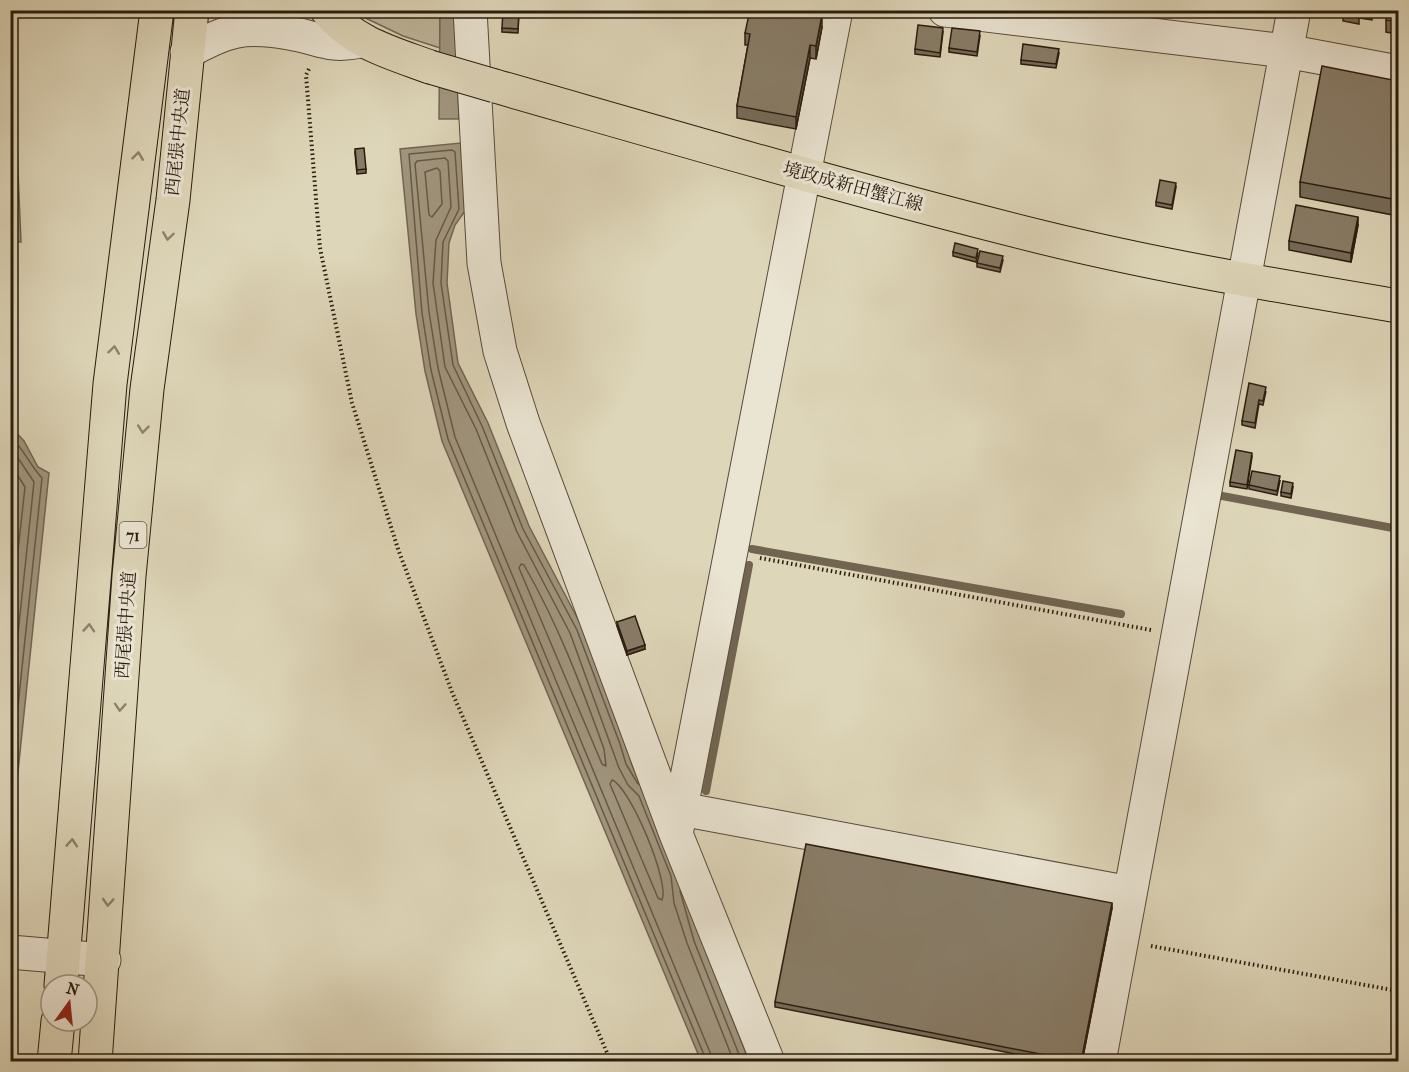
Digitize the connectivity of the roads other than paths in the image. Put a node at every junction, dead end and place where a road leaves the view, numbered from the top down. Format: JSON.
{"nodes":[{"id":1,"x":157,"y":10,"type":"edge"},
{"id":2,"x":192,"y":10,"type":"edge"},
{"id":3,"x":470,"y":10,"type":"edge"},
{"id":4,"x":836,"y":10,"type":"edge"},
{"id":5,"x":945,"y":10,"type":"edge"},
{"id":6,"x":1294,"y":10,"type":"edge"},
{"id":7,"x":325,"y":26,"type":"edge"},
{"id":8,"x":1286,"y":51,"type":"junction"},
{"id":9,"x":187,"y":52,"type":"junction"},
{"id":10,"x":1398,"y":72,"type":"edge"},
{"id":11,"x":804,"y":174,"type":"junction"},
{"id":12,"x":1244,"y":281,"type":"junction"},
{"id":13,"x":1398,"y":306,"type":"edge"},
{"id":14,"x":679,"y":821,"type":"junction"},
{"id":15,"x":1130,"y":893,"type":"junction"},
{"id":16,"x":104,"y":960,"type":"junction"},
{"id":17,"x":43,"y":962,"type":"edge"},
{"id":18,"x":57,"y":1033,"type":"edge"},
{"id":19,"x":54,"y":1062,"type":"edge"},
{"id":20,"x":95,"y":1062,"type":"edge"},
{"id":21,"x":768,"y":1062,"type":"edge"},
{"id":22,"x":1099,"y":1062,"type":"edge"}],
"edges":[{"from":17,"to":1,"type":"main road","name":"西尾張中央道","number":"71","one_way":true},
{"from":2,"to":9,"type":"main road","name":"西尾張中央道","number":"71"},
{"from":3,"to":14,"type":"street"},
{"from":4,"to":11,"type":"street"},
{"from":5,"to":8,"type":"street"},
{"from":6,"to":8,"type":"street"},
{"from":7,"to":9,"type":"street"},
{"from":7,"to":11,"type":"main road","name":"境政成新田蟹江線","bridge":true},
{"from":8,"to":10,"type":"street"},
{"from":8,"to":12,"type":"street"},
{"from":9,"to":16,"type":"main road","name":"西尾張中央道","number":"71","one_way":true},
{"from":11,"to":12,"type":"main road","name":"境政成新田蟹江線"},
{"from":11,"to":14,"type":"street"},
{"from":12,"to":13,"type":"main road","name":"境政成新田蟹江線"},
{"from":12,"to":15,"type":"street"},
{"from":14,"to":15,"type":"street"},
{"from":14,"to":21,"type":"street"},
{"from":15,"to":22,"type":"street"},
{"from":16,"to":17,"type":"street"},
{"from":16,"to":20,"type":"main road","name":"西尾張中央道","number":"71"},
{"from":18,"to":19,"type":"main road"}]}
